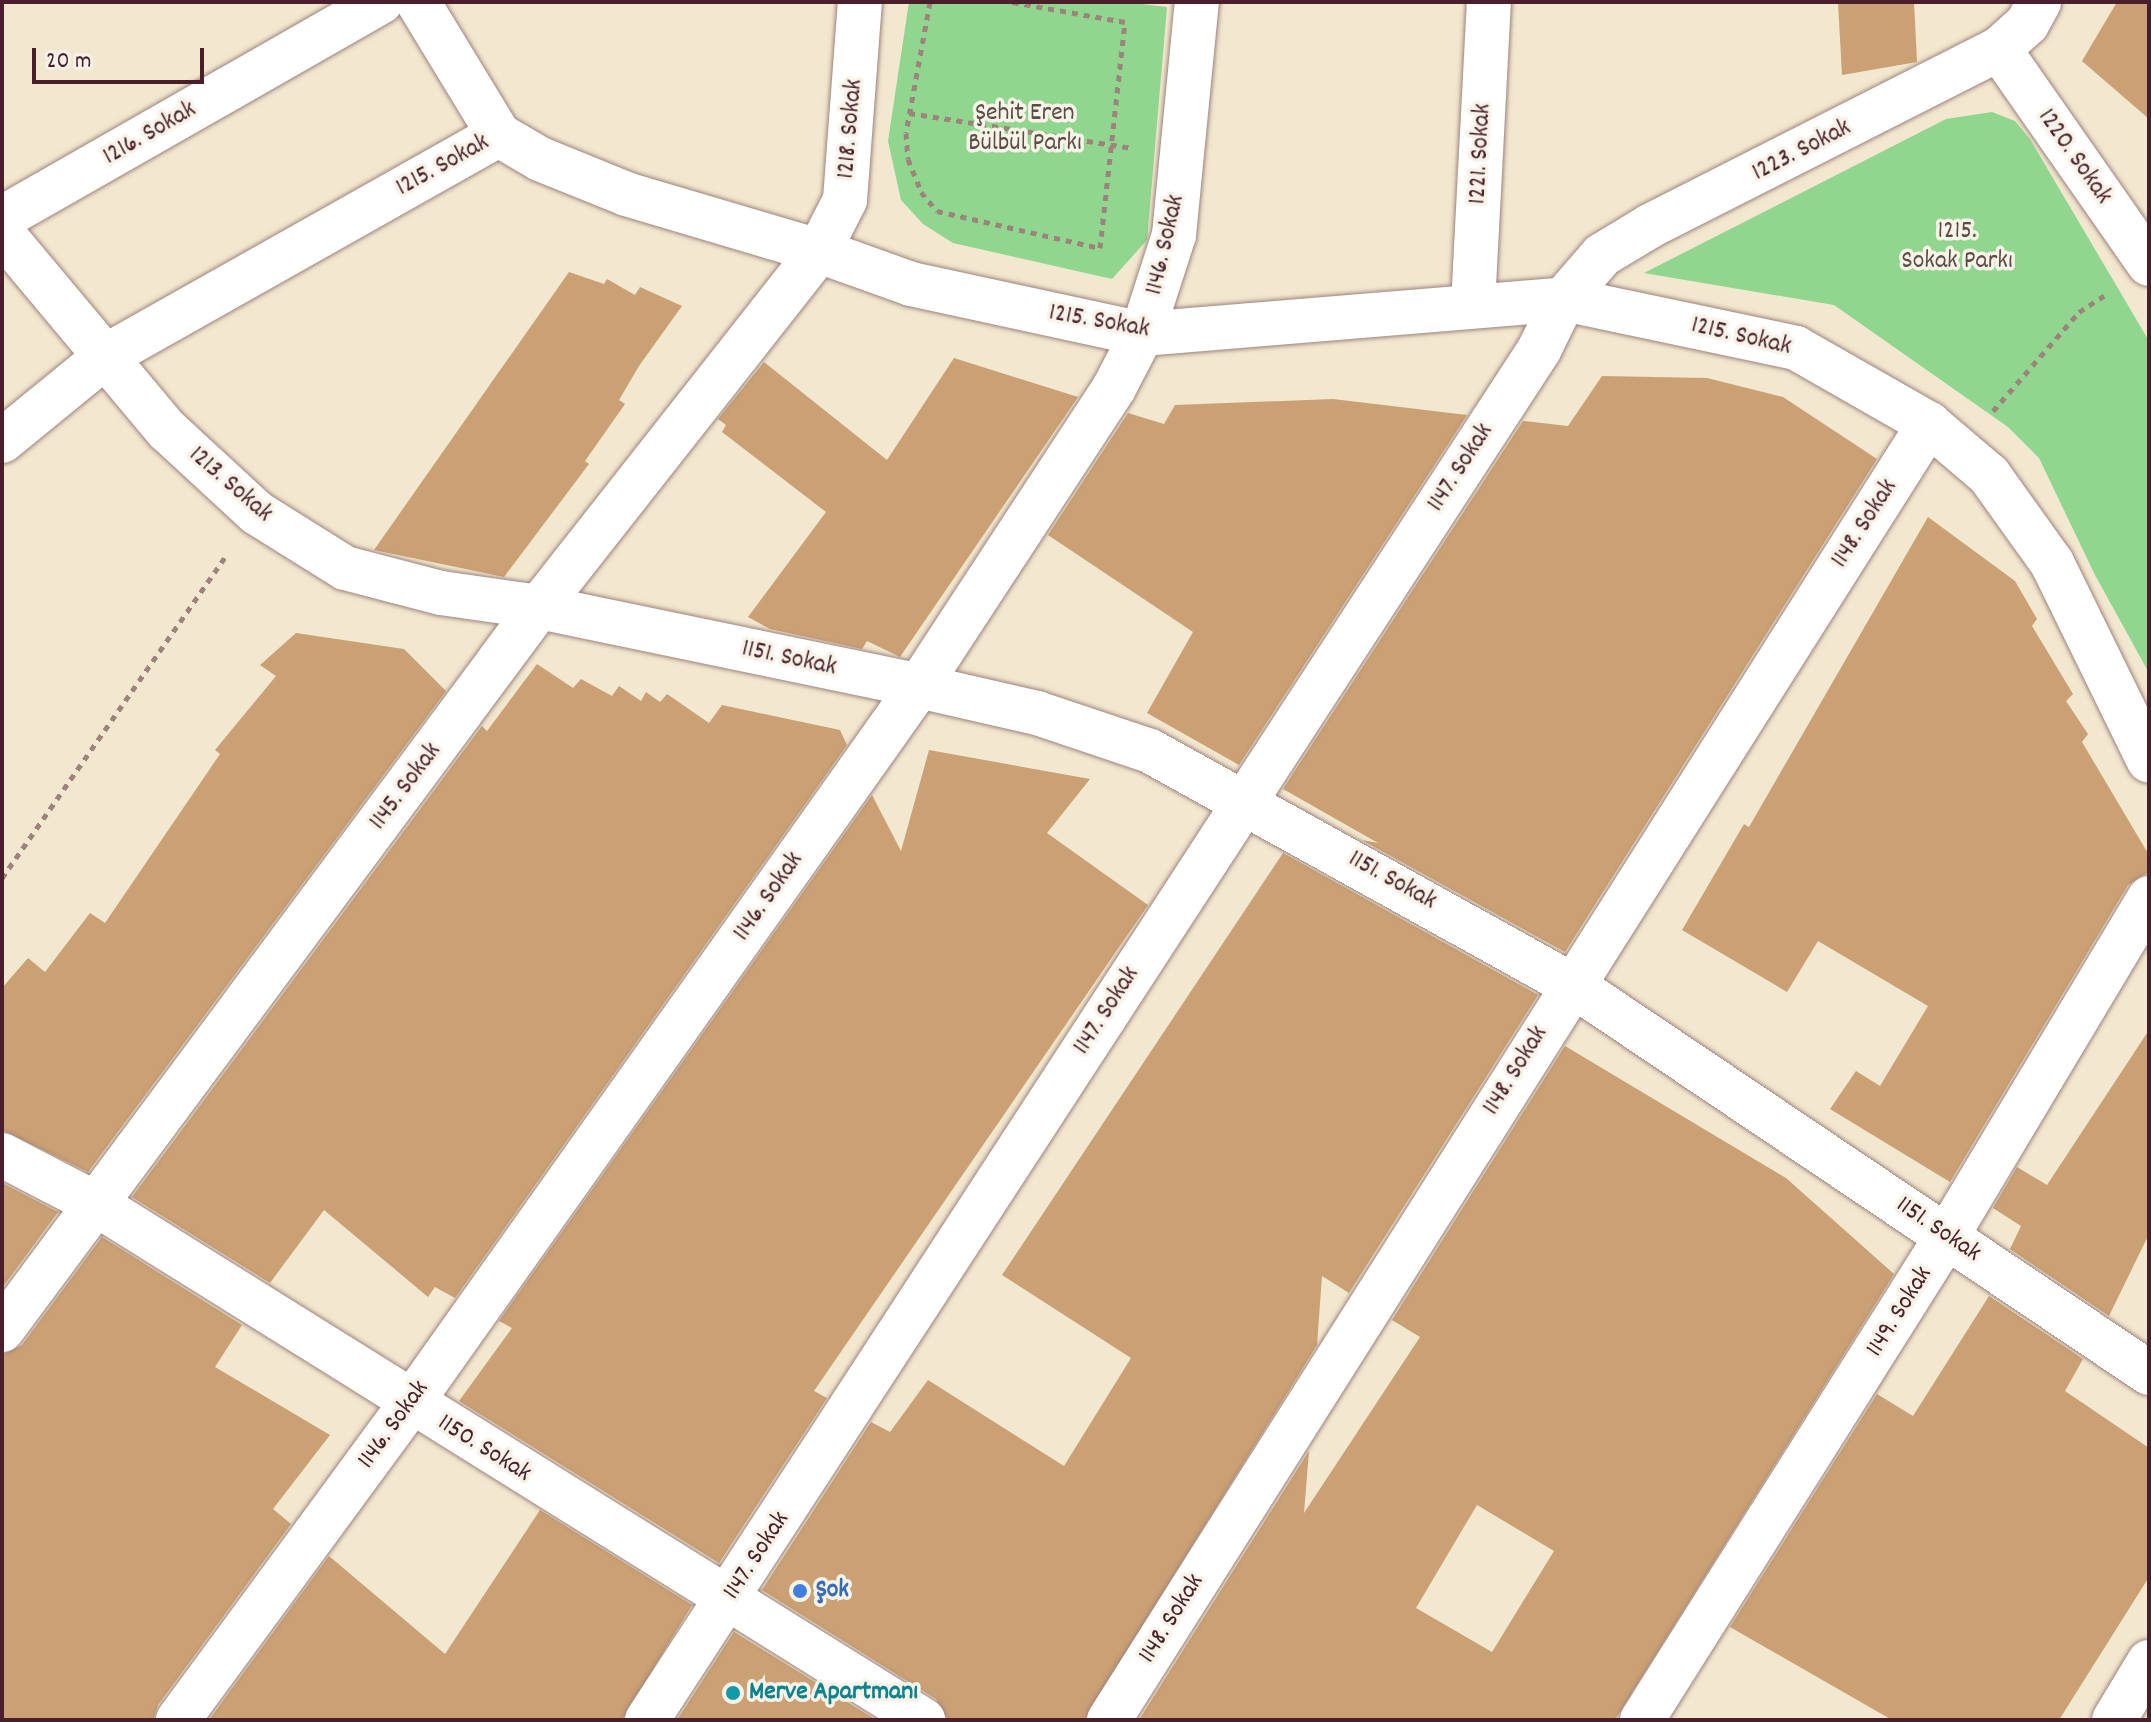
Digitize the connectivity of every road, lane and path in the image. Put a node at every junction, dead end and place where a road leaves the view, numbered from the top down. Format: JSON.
{"nodes":[{"id":1,"x":381,"y":2,"type":"edge"},
{"id":2,"x":418,"y":2,"type":"edge"},
{"id":3,"x":860,"y":2,"type":"edge"},
{"id":4,"x":930,"y":2,"type":"edge"},
{"id":5,"x":1012,"y":2,"type":"edge"},
{"id":6,"x":1197,"y":2,"type":"edge"},
{"id":7,"x":1489,"y":2,"type":"edge"},
{"id":8,"x":2039,"y":2,"type":"edge"},
{"id":9,"x":1999,"y":49,"type":"junction"},
{"id":10,"x":853,"y":104,"type":"junction"},
{"id":11,"x":909,"y":113,"type":"junction"},
{"id":12,"x":499,"y":135,"type":"junction"},
{"id":13,"x":1112,"y":144,"type":"junction"},
{"id":14,"x":1184,"y":157,"type":"junction"},
{"id":15,"x":2,"y":218,"type":"edge"},
{"id":16,"x":2,"y":233,"type":"edge"},
{"id":17,"x":819,"y":251,"type":"junction"},
{"id":18,"x":2134,"y":275,"type":"edge"},
{"id":19,"x":1564,"y":299,"type":"junction"},
{"id":20,"x":1473,"y":305,"type":"junction"},
{"id":21,"x":1142,"y":334,"type":"junction"},
{"id":22,"x":106,"y":356,"type":"junction"},
{"id":23,"x":1944,"y":436,"type":"junction"},
{"id":24,"x":2,"y":441,"type":"edge"},
{"id":25,"x":257,"y":513,"type":"junction"},
{"id":26,"x":539,"y":607,"type":"junction"},
{"id":27,"x":919,"y":686,"type":"junction"},
{"id":28,"x":2149,"y":761,"type":"edge"},
{"id":29,"x":1243,"y":799,"type":"junction"},
{"id":30,"x":2,"y":878,"type":"edge"},
{"id":31,"x":2149,"y":898,"type":"edge"},
{"id":32,"x":1571,"y":984,"type":"junction"},
{"id":33,"x":2,"y":1155,"type":"edge"},
{"id":34,"x":96,"y":1204,"type":"junction"},
{"id":35,"x":1947,"y":1236,"type":"junction"},
{"id":36,"x":2,"y":1330,"type":"edge"},
{"id":37,"x":2149,"y":1373,"type":"edge"},
{"id":38,"x":411,"y":1403,"type":"junction"},
{"id":39,"x":729,"y":1600,"type":"junction"},
{"id":40,"x":2149,"y":1662,"type":"edge"},
{"id":41,"x":178,"y":1720,"type":"edge"},
{"id":42,"x":647,"y":1720,"type":"edge"},
{"id":43,"x":923,"y":1720,"type":"edge"},
{"id":44,"x":1109,"y":1720,"type":"edge"},
{"id":45,"x":1642,"y":1720,"type":"edge"},
{"id":46,"x":2114,"y":1720,"type":"edge"}],
"edges":[{"from":1,"to":15,"type":"street","name":"1216. Sokak"},
{"from":2,"to":12,"type":"street"},
{"from":3,"to":10,"type":"street","name":"1218. Sokak"},
{"from":4,"to":11,"type":"path"},
{"from":5,"to":13,"type":"path"},
{"from":6,"to":14,"type":"street","name":"1146. Sokak"},
{"from":7,"to":20,"type":"street","name":"1221. Sokak"},
{"from":8,"to":9,"type":"street","name":"1223. Sokak"},
{"from":9,"to":18,"type":"street","name":"1220. Sokak"},
{"from":9,"to":19,"type":"street","name":"1223. Sokak"},
{"from":10,"to":11,"type":"path"},
{"from":10,"to":17,"type":"street","name":"1218. Sokak"},
{"from":11,"to":13,"type":"path"},
{"from":11,"to":13,"type":"path"},
{"from":12,"to":17,"type":"street","name":"1215. Sokak"},
{"from":12,"to":22,"type":"street","name":"1215. Sokak"},
{"from":13,"to":14,"type":"path"},
{"from":14,"to":21,"type":"street","name":"1146. Sokak"},
{"from":16,"to":22,"type":"street","name":"1213. Sokak"},
{"from":17,"to":21,"type":"street","name":"1215. Sokak"},
{"from":17,"to":26,"type":"street","name":"1145. Sokak"},
{"from":18,"to":23,"type":"path"},
{"from":19,"to":20,"type":"street","name":"1215. Sokak"},
{"from":19,"to":23,"type":"street","name":"1215. Sokak"},
{"from":19,"to":29,"type":"street","name":"1147. Sokak"},
{"from":20,"to":21,"type":"street","name":"1215. Sokak"},
{"from":21,"to":27,"type":"street","name":"1146. Sokak"},
{"from":22,"to":24,"type":"street","name":"1215. Sokak"},
{"from":22,"to":25,"type":"street","name":"1213. Sokak"},
{"from":23,"to":28,"type":"street","name":"1215. Sokak"},
{"from":23,"to":32,"type":"street","name":"1148. Sokak"},
{"from":25,"to":26,"type":"street","name":"1213. Sokak"},
{"from":25,"to":30,"type":"path"},
{"from":26,"to":27,"type":"street","name":"1151. Sokak"},
{"from":26,"to":34,"type":"street","name":"1145. Sokak"},
{"from":27,"to":29,"type":"street","name":"1151. Sokak"},
{"from":27,"to":38,"type":"street","name":"1146. Sokak"},
{"from":29,"to":32,"type":"street","name":"1151. Sokak"},
{"from":29,"to":39,"type":"street","name":"1147. Sokak"},
{"from":31,"to":35,"type":"street","name":"1149. Sokak"},
{"from":32,"to":35,"type":"street","name":"1151. Sokak"},
{"from":32,"to":44,"type":"street","name":"1148. Sokak"},
{"from":33,"to":34,"type":"street","name":"1150. Sokak"},
{"from":34,"to":36,"type":"street","name":"1145. Sokak"},
{"from":34,"to":38,"type":"street","name":"1150. Sokak"},
{"from":35,"to":37,"type":"street","name":"1151. Sokak"},
{"from":35,"to":45,"type":"street","name":"1149. Sokak"},
{"from":38,"to":39,"type":"street","name":"1150. Sokak"},
{"from":38,"to":41,"type":"street","name":"1146. Sokak"},
{"from":39,"to":42,"type":"street","name":"1147. Sokak"},
{"from":39,"to":43,"type":"street","name":"1150. Sokak"},
{"from":40,"to":46,"type":"street"}]}
